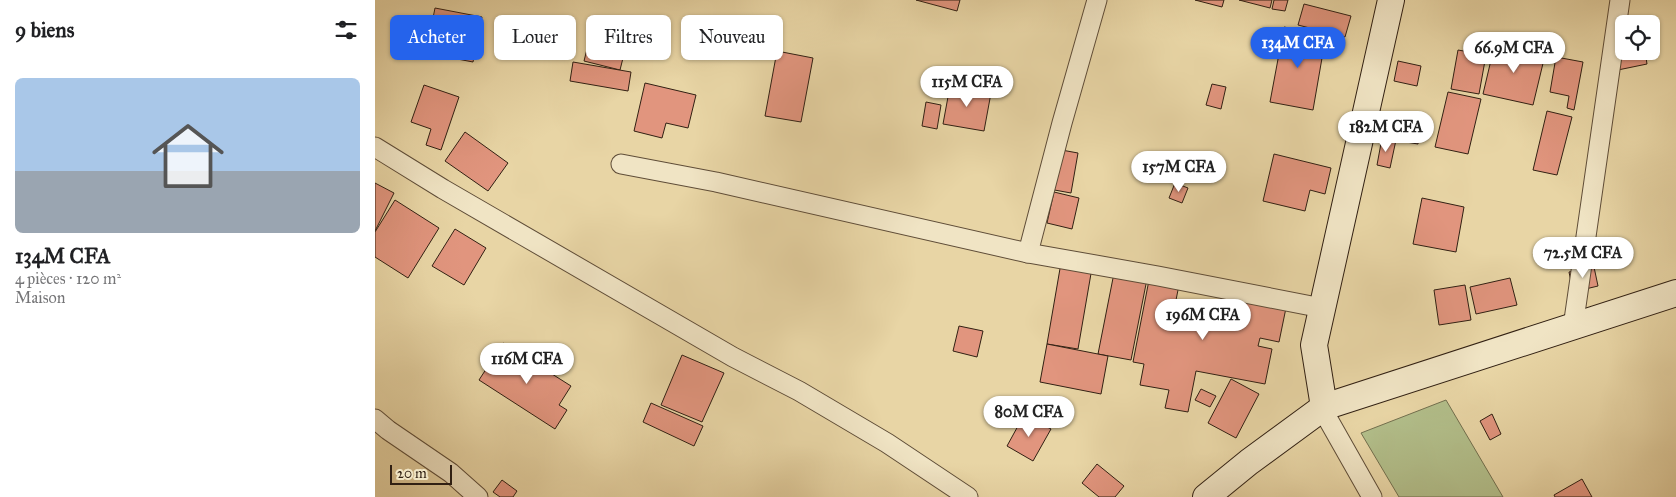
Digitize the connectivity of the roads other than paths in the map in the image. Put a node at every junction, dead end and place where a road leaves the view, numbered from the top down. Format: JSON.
{"nodes":[{"id":1,"x":1097,"y":0,"type":"edge"},
{"id":2,"x":1391,"y":0,"type":"edge"},
{"id":3,"x":1620,"y":0,"type":"edge"},
{"id":4,"x":375,"y":148,"type":"edge"},
{"id":5,"x":621,"y":164,"type":"dead end"},
{"id":6,"x":1028,"y":253,"type":"junction"},
{"id":7,"x":1676,"y":293,"type":"edge"},
{"id":8,"x":1322,"y":308,"type":"junction"},
{"id":9,"x":1573,"y":327,"type":"junction"},
{"id":10,"x":1323,"y":407,"type":"junction"},
{"id":11,"x":375,"y":419,"type":"edge"},
{"id":12,"x":478,"y":497,"type":"edge"},
{"id":13,"x":968,"y":497,"type":"edge"},
{"id":14,"x":1206,"y":497,"type":"edge"},
{"id":15,"x":1372,"y":497,"type":"edge"}],
"edges":[{"from":1,"to":6,"type":"street"},
{"from":2,"to":8,"type":"street"},
{"from":3,"to":9,"type":"street"},
{"from":4,"to":13,"type":"street"},
{"from":5,"to":6,"type":"street"},
{"from":6,"to":8,"type":"street"},
{"from":7,"to":9,"type":"street"},
{"from":8,"to":10,"type":"street"},
{"from":9,"to":10,"type":"street"},
{"from":10,"to":14,"type":"street"},
{"from":10,"to":15,"type":"street"},
{"from":11,"to":12,"type":"street"}]}
